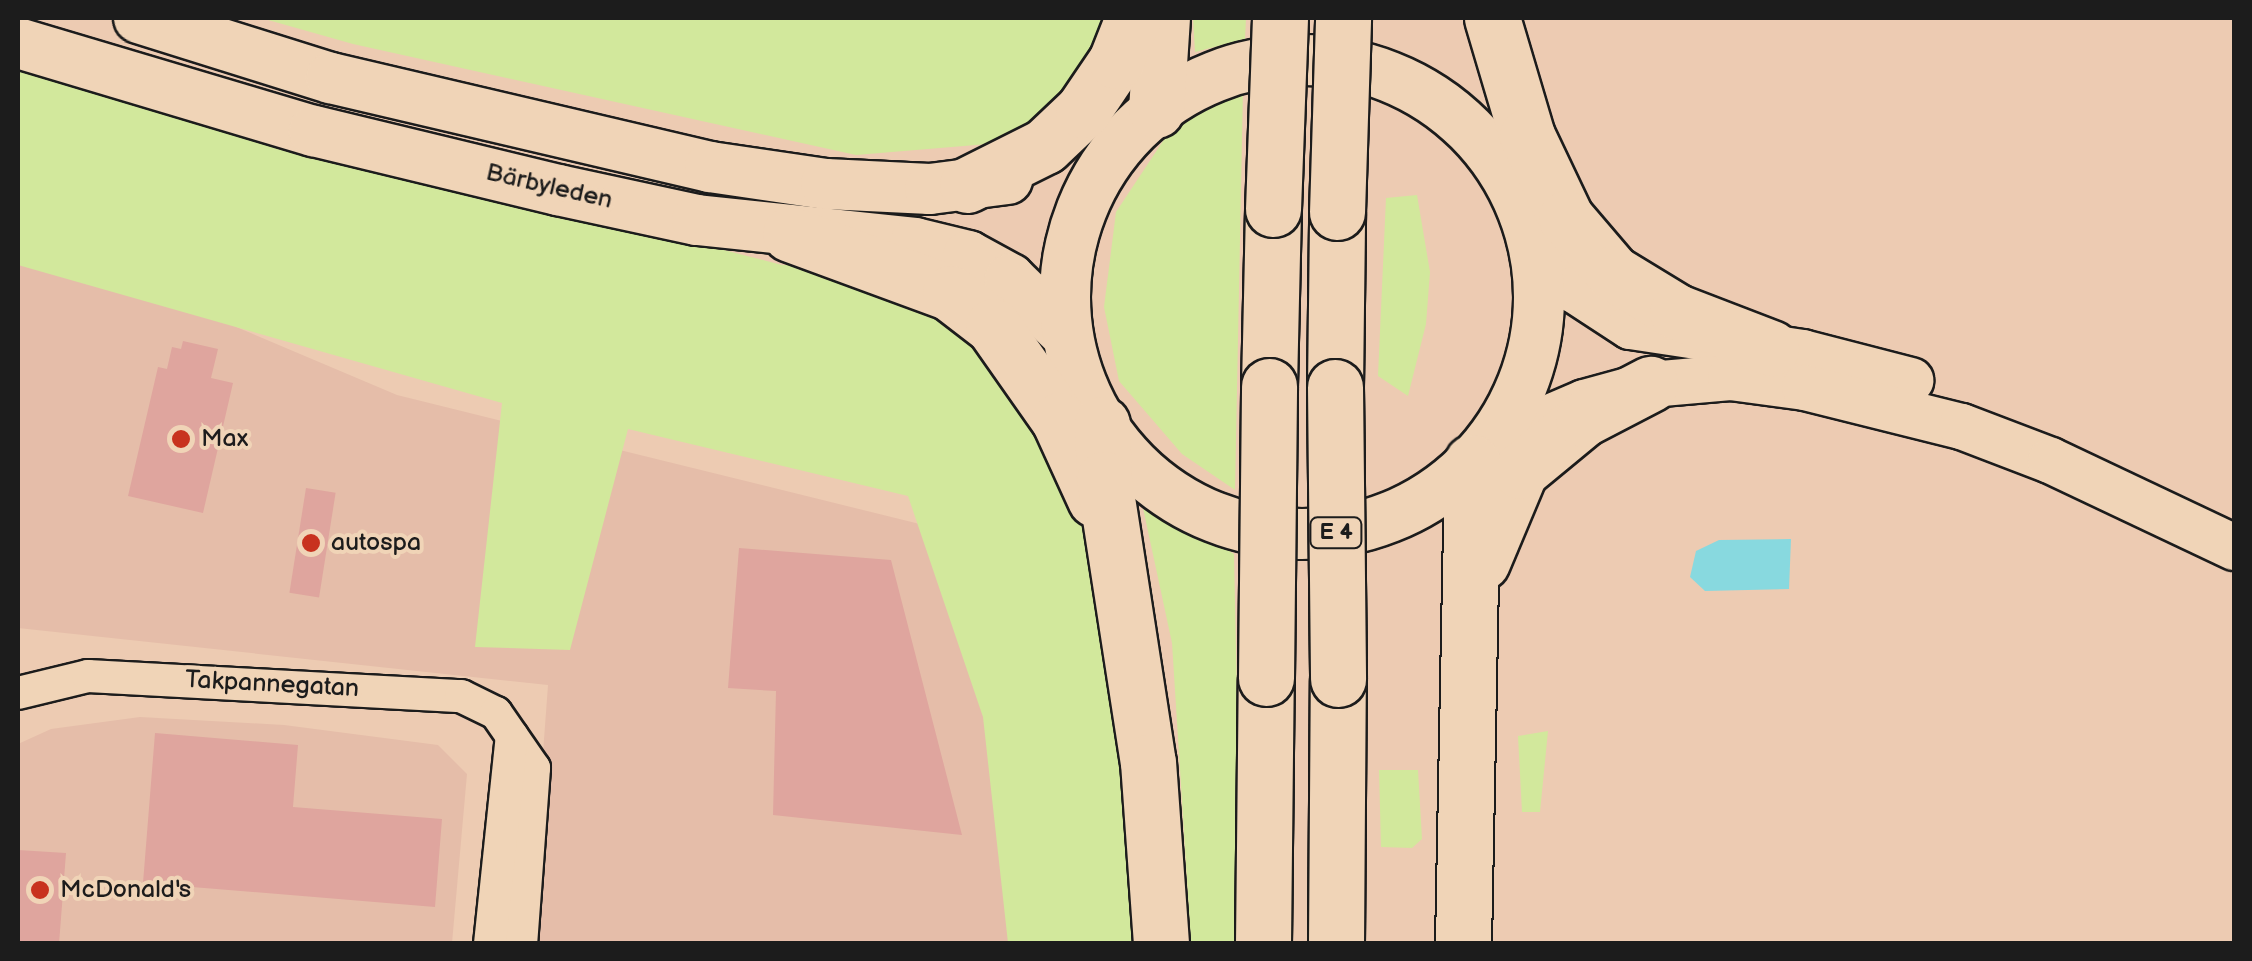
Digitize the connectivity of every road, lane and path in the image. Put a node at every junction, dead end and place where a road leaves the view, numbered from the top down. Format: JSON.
{"nodes":[{"id":1,"x":139,"y":18,"type":"edge"},
{"id":2,"x":1133,"y":18,"type":"edge"},
{"id":3,"x":1162,"y":18,"type":"edge"},
{"id":4,"x":1280,"y":18,"type":"edge"},
{"id":5,"x":1343,"y":18,"type":"edge"},
{"id":6,"x":1490,"y":18,"type":"edge"},
{"id":7,"x":18,"y":43,"type":"edge"},
{"id":8,"x":1144,"y":120,"type":"junction"},
{"id":9,"x":967,"y":185,"type":"junction"},
{"id":10,"x":1516,"y":193,"type":"junction"},
{"id":11,"x":790,"y":234,"type":"junction"},
{"id":12,"x":1538,"y":247,"type":"junction"},
{"id":13,"x":1066,"y":334,"type":"junction"},
{"id":14,"x":1771,"y":348,"type":"junction"},
{"id":15,"x":1650,"y":384,"type":"junction"},
{"id":16,"x":1102,"y":424,"type":"junction"},
{"id":17,"x":1482,"y":452,"type":"junction"},
{"id":18,"x":2234,"y":515,"type":"edge"},
{"id":19,"x":2234,"y":547,"type":"edge"},
{"id":20,"x":1118,"y":556,"type":"junction"},
{"id":21,"x":1466,"y":628,"type":"junction"},
{"id":22,"x":18,"y":693,"type":"edge"},
{"id":23,"x":512,"y":736,"type":"junction"},
{"id":24,"x":490,"y":944,"type":"edge"},
{"id":25,"x":520,"y":944,"type":"edge"},
{"id":26,"x":1161,"y":944,"type":"edge"},
{"id":27,"x":1264,"y":944,"type":"edge"},
{"id":28,"x":1336,"y":944,"type":"edge"},
{"id":29,"x":1463,"y":944,"type":"edge"}],
"edges":[{"from":1,"to":9,"type":"main road"},
{"from":2,"to":9,"type":"highway"},
{"from":3,"to":8,"type":"highway"},
{"from":4,"to":27,"type":"highway","bridge":true},
{"from":5,"to":28,"type":"highway","number":"E 4","bridge":true},
{"from":6,"to":10,"type":"highway"},
{"from":6,"to":14,"type":"highway"},
{"from":7,"to":11,"type":"main road","name":"Bärbyleden"},
{"from":8,"to":9,"type":"main road"},
{"from":8,"to":10,"type":"main road"},
{"from":8,"to":13,"type":"main road"},
{"from":10,"to":12,"type":"main road"},
{"from":11,"to":13,"type":"main road","name":"Bärbyleden"},
{"from":11,"to":20,"type":"highway"},
{"from":12,"to":14,"type":"main road"},
{"from":12,"to":17,"type":"main road"},
{"from":13,"to":16,"type":"main road"},
{"from":14,"to":18,"type":"main road"},
{"from":15,"to":17,"type":"main road"},
{"from":15,"to":19,"type":"main road"},
{"from":15,"to":21,"type":"highway"},
{"from":16,"to":17,"type":"main road"},
{"from":16,"to":20,"type":"highway"},
{"from":17,"to":21,"type":"highway"},
{"from":20,"to":26,"type":"highway"},
{"from":21,"to":29,"type":"highway"},
{"from":22,"to":23,"type":"street","name":"Takpannegatan"},
{"from":23,"to":24,"type":"street"},
{"from":23,"to":25,"type":"street","name":"Takpannegatan"}]}
